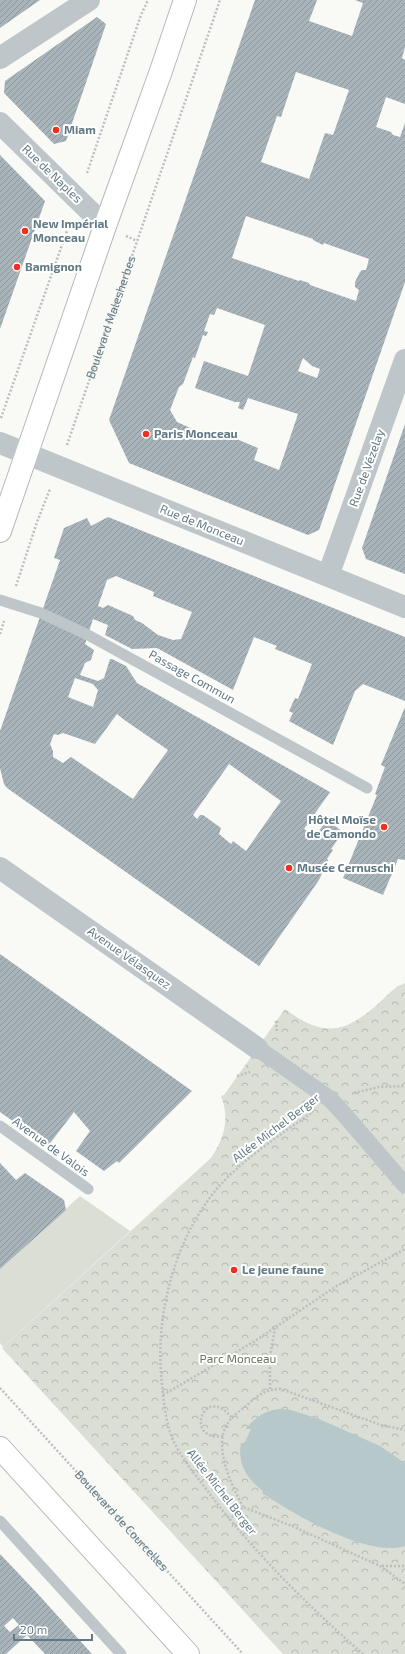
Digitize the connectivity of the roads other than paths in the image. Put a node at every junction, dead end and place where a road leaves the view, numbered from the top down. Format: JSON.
{"nodes":[{"id":1,"x":89,"y":0,"type":"edge"},
{"id":2,"x":185,"y":0,"type":"edge"},
{"id":3,"x":0,"y":58,"type":"edge"},
{"id":4,"x":0,"y":123,"type":"edge"},
{"id":5,"x":105,"y":226,"type":"junction"},
{"id":6,"x":405,"y":360,"type":"edge"},
{"id":7,"x":0,"y":444,"type":"edge"},
{"id":8,"x":27,"y":454,"type":"junction"},
{"id":9,"x":0,"y":531,"type":"edge"},
{"id":10,"x":328,"y":576,"type":"junction"},
{"id":11,"x":5,"y":601,"type":"edge"},
{"id":12,"x":405,"y":607,"type":"edge"},
{"id":13,"x":367,"y":788,"type":"dead end"},
{"id":14,"x":0,"y":868,"type":"edge"},
{"id":15,"x":257,"y":1048,"type":"joint"},
{"id":16,"x":0,"y":1126,"type":"edge"},
{"id":17,"x":405,"y":1185,"type":"edge"},
{"id":18,"x":88,"y":1189,"type":"dead end"},
{"id":19,"x":0,"y":1448,"type":"edge"},
{"id":20,"x":0,"y":1521,"type":"edge"},
{"id":21,"x":121,"y":1654,"type":"edge"},
{"id":22,"x":188,"y":1654,"type":"edge"}],
"edges":[{"from":1,"to":3,"type":"street"},
{"from":2,"to":5,"type":"main road"},
{"from":4,"to":5,"type":"street","name":"Rue de Naples"},
{"from":5,"to":8,"type":"main road"},
{"from":6,"to":10,"type":"street","name":"Rue de Vézelay"},
{"from":7,"to":8,"type":"street","name":"Rue de Monceau"},
{"from":8,"to":9,"type":"main road"},
{"from":8,"to":10,"type":"street","name":"Rue de Monceau"},
{"from":10,"to":12,"type":"street","name":"Rue de Monceau"},
{"from":11,"to":13,"type":"lane","name":"Passage Commun"},
{"from":14,"to":15,"type":"street","name":"Avenue Vélasquez"},
{"from":15,"to":17,"type":"street"},
{"from":16,"to":18,"type":"lane","name":"Avenue de Valois"},
{"from":19,"to":22,"type":"main road"},
{"from":20,"to":21,"type":"lane"}]}
